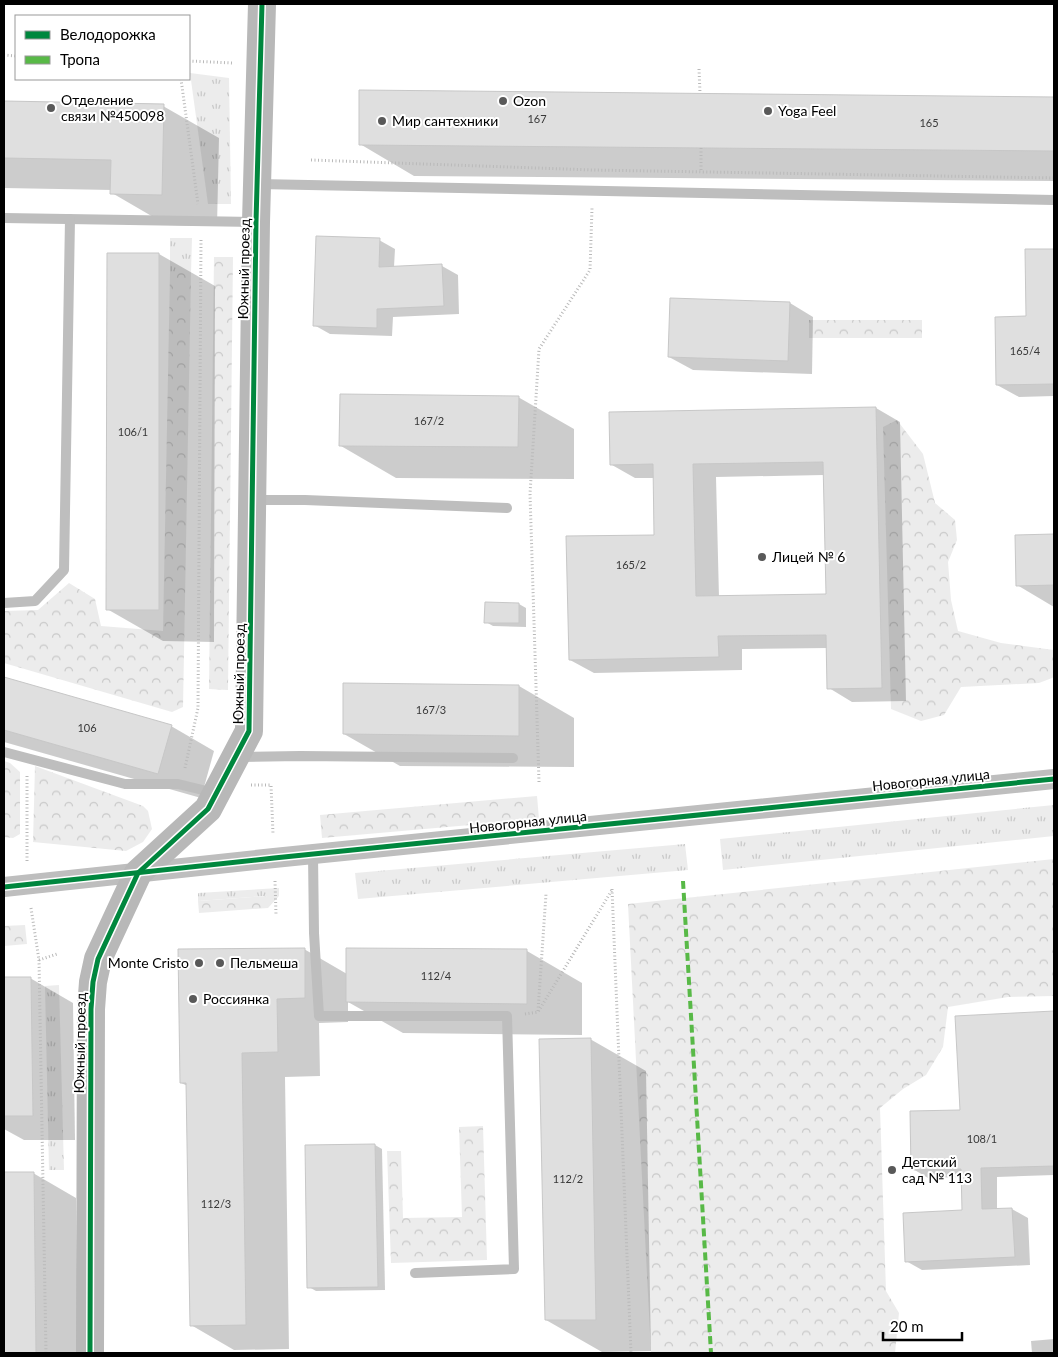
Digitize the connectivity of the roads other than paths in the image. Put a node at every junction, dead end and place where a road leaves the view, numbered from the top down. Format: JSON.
{"nodes":[{"id":1,"x":262,"y":4,"type":"edge"},
{"id":2,"x":257,"y":184,"type":"junction"},
{"id":3,"x":1054,"y":200,"type":"edge"},
{"id":4,"x":4,"y":218,"type":"edge"},
{"id":5,"x":70,"y":219,"type":"junction"},
{"id":6,"x":256,"y":222,"type":"junction"},
{"id":7,"x":253,"y":500,"type":"junction"},
{"id":8,"x":507,"y":508,"type":"dead end"},
{"id":9,"x":4,"y":603,"type":"edge"},
{"id":10,"x":4,"y":752,"type":"edge"},
{"id":11,"x":236,"y":757,"type":"junction"},
{"id":12,"x":513,"y":758,"type":"dead end"},
{"id":13,"x":1054,"y":779,"type":"edge"},
{"id":14,"x":216,"y":793,"type":"junction"},
{"id":15,"x":313,"y":855,"type":"junction"},
{"id":16,"x":138,"y":873,"type":"junction"},
{"id":17,"x":4,"y":887,"type":"edge"},
{"id":18,"x":415,"y":1273,"type":"dead end"},
{"id":19,"x":90,"y":1353,"type":"edge"}],
"edges":[{"from":1,"to":2,"type":"street","name":"Южный проезд"},
{"from":2,"to":3,"type":"lane"},
{"from":2,"to":6,"type":"street","name":"Южный проезд"},
{"from":4,"to":5,"type":"lane"},
{"from":5,"to":6,"type":"lane"},
{"from":5,"to":9,"type":"lane"},
{"from":6,"to":7,"type":"street","name":"Южный проезд"},
{"from":7,"to":8,"type":"lane"},
{"from":7,"to":11,"type":"street","name":"Южный проезд"},
{"from":10,"to":14,"type":"lane"},
{"from":11,"to":12,"type":"lane"},
{"from":11,"to":14,"type":"street","name":"Южный проезд"},
{"from":13,"to":15,"type":"street","name":"Новогорная улица"},
{"from":14,"to":16,"type":"street","name":"Южный проезд"},
{"from":15,"to":16,"type":"street","name":"Новогорная улица"},
{"from":15,"to":18,"type":"lane"},
{"from":16,"to":17,"type":"street","name":"Новогорная улица"},
{"from":16,"to":19,"type":"street","name":"Южный проезд"}]}
